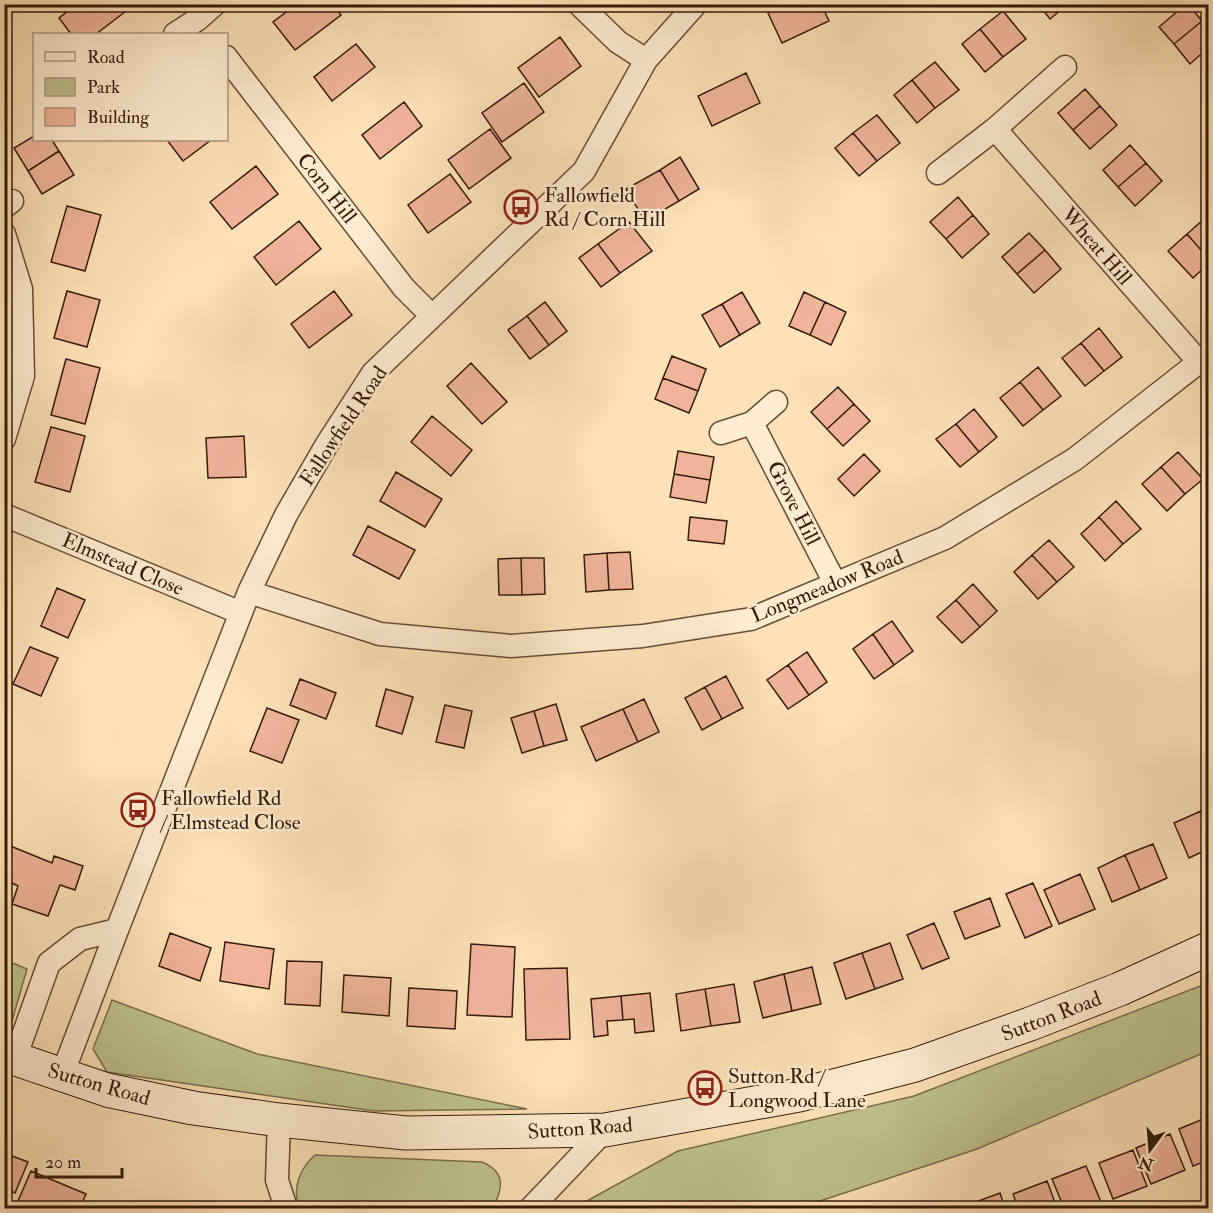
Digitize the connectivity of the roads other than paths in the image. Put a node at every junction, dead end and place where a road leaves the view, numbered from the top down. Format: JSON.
{"nodes":[{"id":1,"x":215,"y":4,"type":"edge"},
{"id":2,"x":579,"y":4,"type":"edge"},
{"id":3,"x":696,"y":4,"type":"edge"},
{"id":4,"x":204,"y":27,"type":"edge"},
{"id":5,"x":179,"y":33,"type":"edge"},
{"id":6,"x":228,"y":60,"type":"edge"},
{"id":7,"x":646,"y":60,"type":"junction"},
{"id":8,"x":1065,"y":67,"type":"dead end"},
{"id":9,"x":995,"y":129,"type":"junction"},
{"id":10,"x":938,"y":173,"type":"dead end"},
{"id":11,"x":4,"y":234,"type":"edge"},
{"id":12,"x":432,"y":316,"type":"junction"},
{"id":13,"x":1204,"y":359,"type":"edge"},
{"id":14,"x":776,"y":402,"type":"dead end"},
{"id":15,"x":752,"y":423,"type":"junction"},
{"id":16,"x":721,"y":433,"type":"dead end"},
{"id":17,"x":4,"y":439,"type":"edge"},
{"id":18,"x":4,"y":515,"type":"edge"},
{"id":19,"x":835,"y":583,"type":"junction"},
{"id":20,"x":249,"y":592,"type":"junction"},
{"id":21,"x":241,"y":613,"type":"junction"},
{"id":22,"x":117,"y":930,"type":"junction"},
{"id":23,"x":1209,"y":949,"type":"edge"},
{"id":24,"x":10,"y":1056,"type":"edge"},
{"id":25,"x":62,"y":1075,"type":"junction"},
{"id":26,"x":279,"y":1120,"type":"junction"},
{"id":27,"x":605,"y":1130,"type":"junction"},
{"id":28,"x":286,"y":1209,"type":"edge"},
{"id":29,"x":531,"y":1209,"type":"edge"}],
"edges":[{"from":1,"to":4,"type":"street"},
{"from":2,"to":7,"type":"street"},
{"from":3,"to":7,"type":"street","name":"Fallowfield Road"},
{"from":4,"to":5,"type":"street"},
{"from":6,"to":12,"type":"street","name":"Corn Hill"},
{"from":7,"to":12,"type":"street","name":"Fallowfield Road"},
{"from":8,"to":9,"type":"street"},
{"from":9,"to":10,"type":"street"},
{"from":9,"to":13,"type":"street","name":"Wheat Hill"},
{"from":11,"to":17,"type":"street"},
{"from":12,"to":20,"type":"street","name":"Fallowfield Road"},
{"from":13,"to":19,"type":"street","name":"Longmeadow Road"},
{"from":14,"to":15,"type":"street"},
{"from":15,"to":16,"type":"street"},
{"from":15,"to":19,"type":"street","name":"Grove Hill"},
{"from":18,"to":21,"type":"street","name":"Elmstead Close"},
{"from":19,"to":20,"type":"street","name":"Longmeadow Road"},
{"from":20,"to":21,"type":"street","name":"Fallowfield Road"},
{"from":21,"to":22,"type":"street","name":"Fallowfield Road"},
{"from":22,"to":24,"type":"street"},
{"from":22,"to":25,"type":"street","name":"Fallowfield Road"},
{"from":23,"to":27,"type":"main road","name":"Sutton Road"},
{"from":24,"to":25,"type":"main road","name":"Sutton Road"},
{"from":25,"to":26,"type":"main road","name":"Sutton Road"},
{"from":26,"to":27,"type":"main road","name":"Sutton Road"},
{"from":26,"to":28,"type":"street"},
{"from":27,"to":29,"type":"street"}]}
